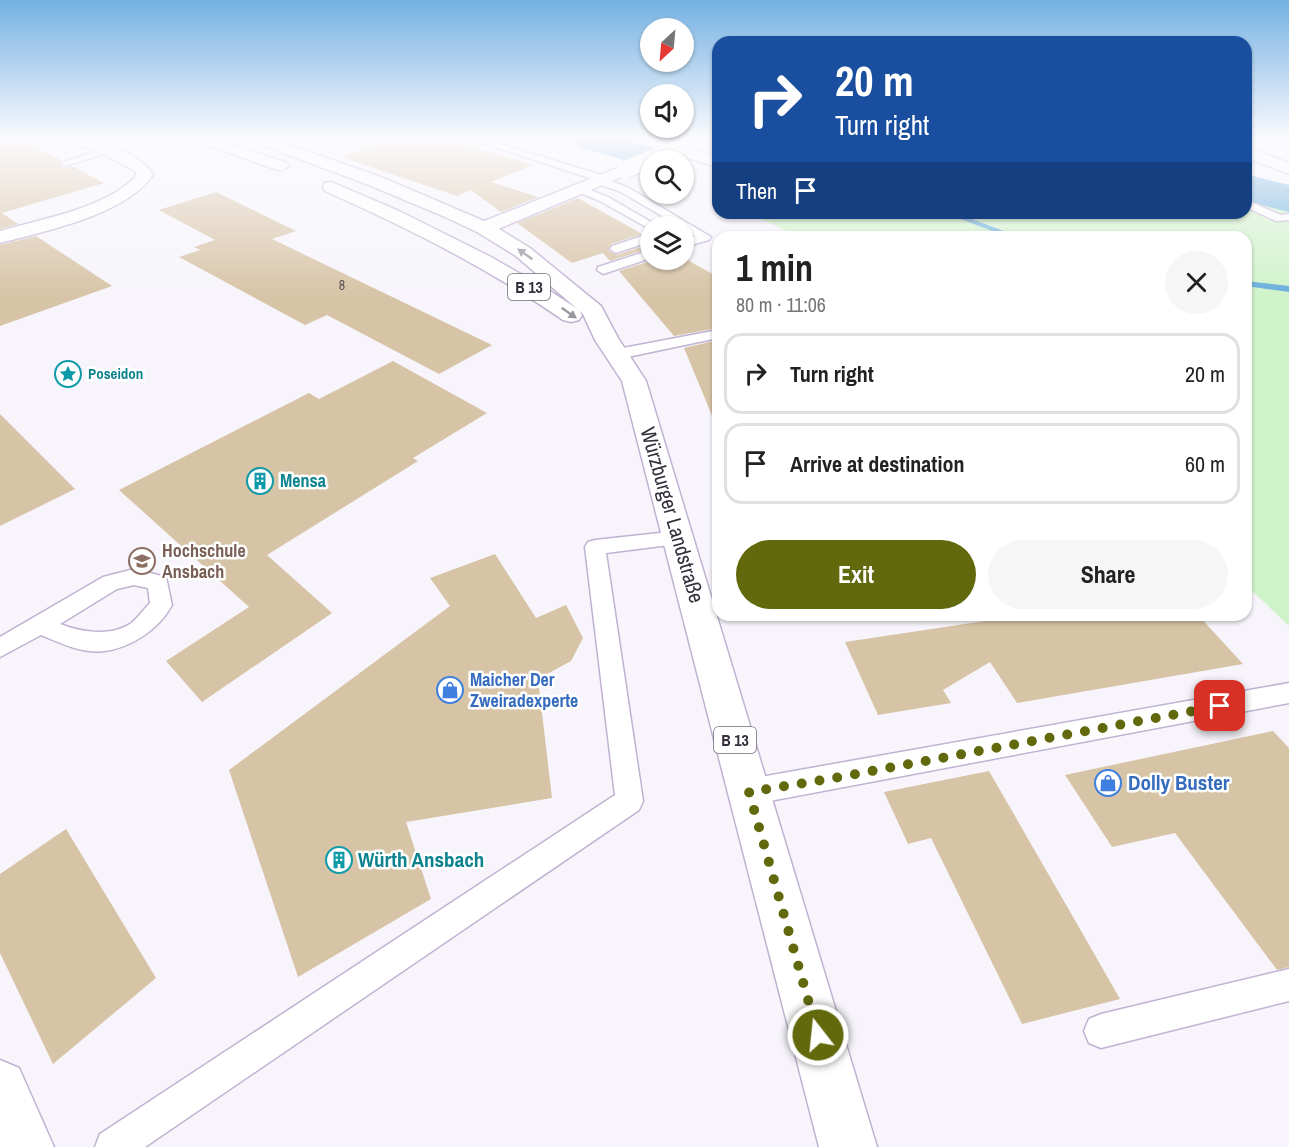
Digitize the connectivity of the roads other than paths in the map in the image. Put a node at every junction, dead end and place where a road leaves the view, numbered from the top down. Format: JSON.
{"nodes":[{"id":1,"x":126,"y":193,"type":"edge"},
{"id":2,"x":344,"y":193,"type":"edge"},
{"id":3,"x":402,"y":193,"type":"edge"},
{"id":4,"x":571,"y":193,"type":"edge"},
{"id":5,"x":588,"y":193,"type":"edge"},
{"id":6,"x":629,"y":193,"type":"edge"},
{"id":7,"x":1252,"y":206,"type":"edge"},
{"id":8,"x":669,"y":216,"type":"edge"},
{"id":9,"x":1289,"y":217,"type":"edge"},
{"id":10,"x":640,"y":219,"type":"edge"},
{"id":11,"x":484,"y":228,"type":"junction"},
{"id":12,"x":694,"y":231,"type":"edge"},
{"id":13,"x":0,"y":237,"type":"edge"},
{"id":14,"x":694,"y":240,"type":"edge"},
{"id":15,"x":640,"y":241,"type":"edge"},
{"id":16,"x":446,"y":242,"type":"junction"},
{"id":17,"x":616,"y":249,"type":"dead end"},
{"id":18,"x":640,"y":258,"type":"edge"},
{"id":19,"x":603,"y":270,"type":"dead end"},
{"id":20,"x":712,"y":335,"type":"edge"},
{"id":21,"x":613,"y":347,"type":"junction"},
{"id":22,"x":678,"y":538,"type":"junction"},
{"id":23,"x":40,"y":625,"type":"junction"},
{"id":24,"x":0,"y":648,"type":"edge"},
{"id":25,"x":1289,"y":693,"type":"edge"},
{"id":26,"x":749,"y":792,"type":"junction"},
{"id":27,"x":1289,"y":985,"type":"edge"},
{"id":28,"x":1101,"y":1031,"type":"dead end"},
{"id":29,"x":0,"y":1087,"type":"edge"},
{"id":30,"x":25,"y":1147,"type":"edge"},
{"id":31,"x":112,"y":1147,"type":"edge"},
{"id":32,"x":848,"y":1147,"type":"edge"}],
"edges":[{"from":1,"to":13,"type":"main road"},
{"from":2,"to":16,"type":"main road","number":"B 13"},
{"from":3,"to":11,"type":"main road","number":"B 13"},
{"from":4,"to":11,"type":"main road"},
{"from":5,"to":10,"type":"lane"},
{"from":6,"to":8,"type":"lane"},
{"from":7,"to":9,"type":"lane"},
{"from":11,"to":16,"type":"main road"},
{"from":21,"to":11,"type":"main road","name":"Würzburger Landstraße","number":"B 13","one_way":true},
{"from":12,"to":14,"type":"lane"},
{"from":15,"to":17,"type":"lane"},
{"from":16,"to":21,"type":"main road","name":"Würzburger Landstraße","number":"B 13","one_way":true},
{"from":18,"to":19,"type":"lane"},
{"from":20,"to":21,"type":"lane"},
{"from":21,"to":22,"type":"main road","name":"Würzburger Landstraße","number":"B 13"},
{"from":22,"to":26,"type":"main road","name":"Würzburger Landstraße","number":"B 13"},
{"from":22,"to":31,"type":"lane"},
{"from":23,"to":23,"type":"lane"},
{"from":23,"to":24,"type":"lane"},
{"from":25,"to":26,"type":"lane"},
{"from":26,"to":32,"type":"main road","name":"Würzburger Landstraße","number":"B 13"},
{"from":27,"to":28,"type":"lane"},
{"from":29,"to":30,"type":"main road"}]}
